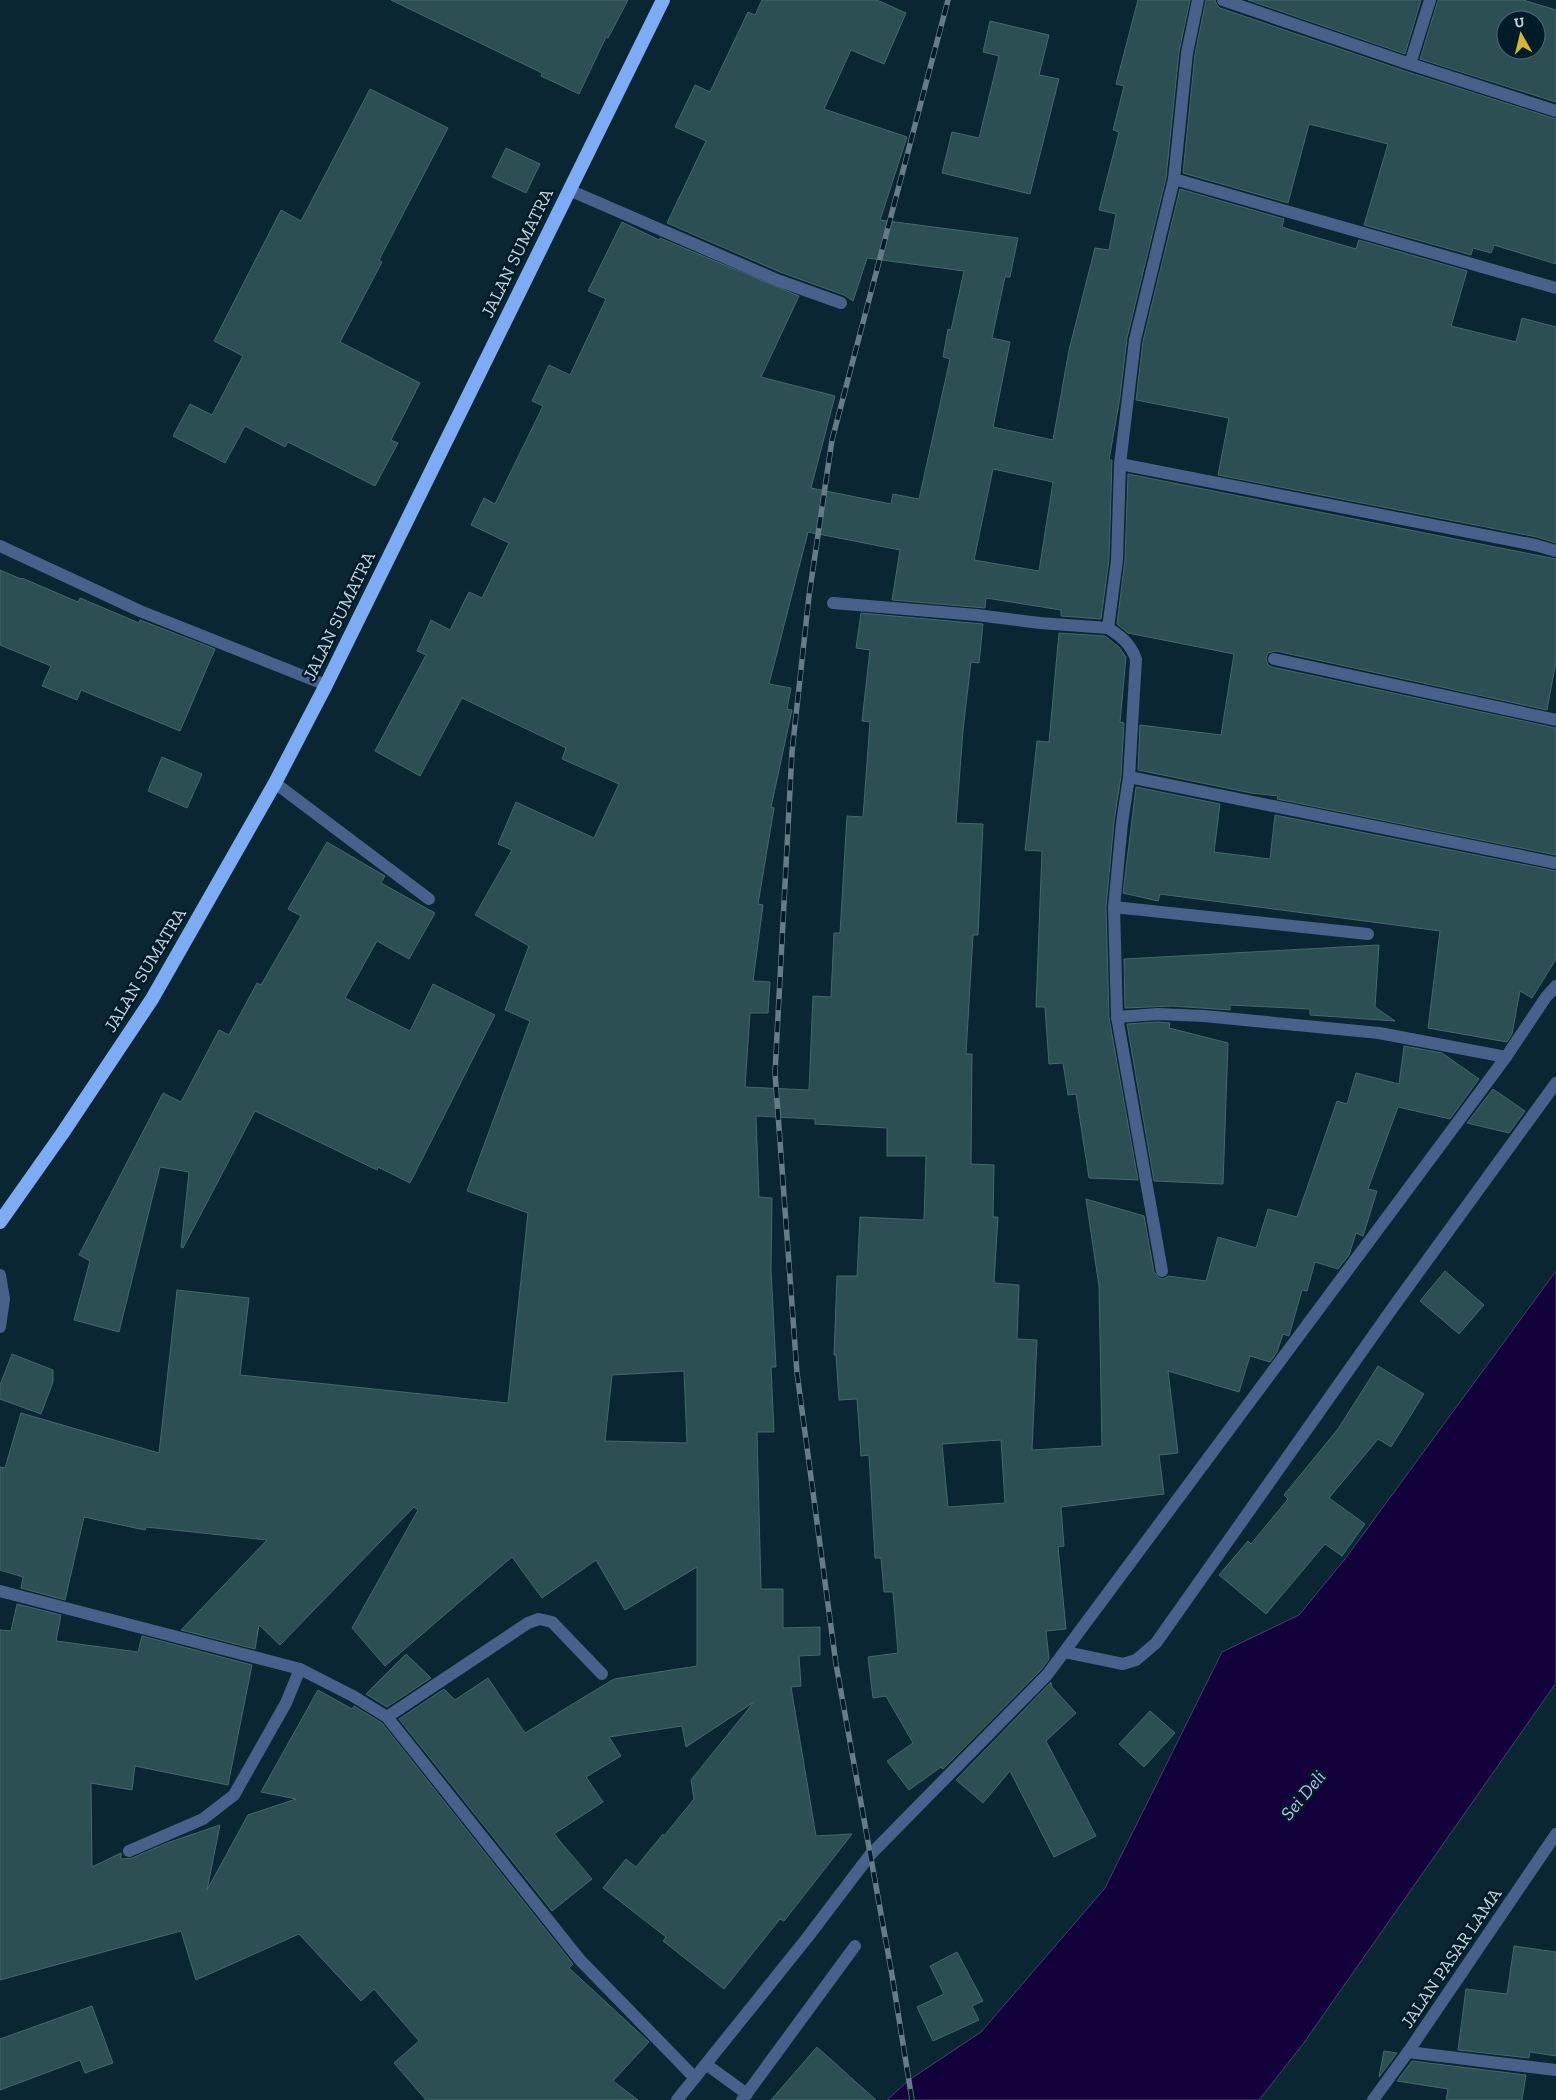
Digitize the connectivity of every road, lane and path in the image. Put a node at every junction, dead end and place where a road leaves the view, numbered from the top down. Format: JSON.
{"nodes":[{"id":1,"x":663,"y":0,"type":"edge"},
{"id":2,"x":1198,"y":0,"type":"edge"},
{"id":3,"x":1223,"y":0,"type":"edge"},
{"id":4,"x":1430,"y":0,"type":"edge"},
{"id":5,"x":1410,"y":64,"type":"junction"},
{"id":6,"x":1556,"y":111,"type":"edge"},
{"id":7,"x":1174,"y":179,"type":"junction"},
{"id":8,"x":569,"y":190,"type":"junction"},
{"id":9,"x":1556,"y":288,"type":"edge"},
{"id":10,"x":841,"y":303,"type":"dead end"},
{"id":11,"x":1120,"y":464,"type":"junction"},
{"id":12,"x":0,"y":546,"type":"edge"},
{"id":13,"x":1556,"y":551,"type":"edge"},
{"id":14,"x":833,"y":604,"type":"dead end"},
{"id":15,"x":1108,"y":628,"type":"junction"},
{"id":16,"x":1274,"y":659,"type":"dead end"},
{"id":17,"x":326,"y":686,"type":"junction"},
{"id":18,"x":1556,"y":720,"type":"edge"},
{"id":19,"x":1129,"y":778,"type":"junction"},
{"id":20,"x":275,"y":783,"type":"junction"},
{"id":21,"x":1556,"y":863,"type":"edge"},
{"id":22,"x":429,"y":899,"type":"dead end"},
{"id":23,"x":1114,"y":907,"type":"junction"},
{"id":24,"x":1368,"y":934,"type":"dead end"},
{"id":25,"x":1556,"y":986,"type":"edge"},
{"id":26,"x":1117,"y":1017,"type":"junction"},
{"id":27,"x":1506,"y":1057,"type":"junction"},
{"id":28,"x":1556,"y":1083,"type":"edge"},
{"id":29,"x":0,"y":1222,"type":"edge"},
{"id":30,"x":1162,"y":1271,"type":"dead end"},
{"id":31,"x":0,"y":1275,"type":"edge"},
{"id":32,"x":0,"y":1327,"type":"edge"},
{"id":33,"x":0,"y":1591,"type":"edge"},
{"id":34,"x":1065,"y":1652,"type":"junction"},
{"id":35,"x":300,"y":1669,"type":"junction"},
{"id":36,"x":602,"y":1674,"type":"dead end"},
{"id":37,"x":387,"y":1717,"type":"junction"},
{"id":38,"x":1556,"y":1834,"type":"edge"},
{"id":39,"x":129,"y":1851,"type":"dead end"},
{"id":40,"x":854,"y":1946,"type":"dead end"},
{"id":41,"x":1408,"y":2052,"type":"junction"},
{"id":42,"x":707,"y":2065,"type":"junction"},
{"id":43,"x":1556,"y":2070,"type":"edge"},
{"id":44,"x":695,"y":2078,"type":"junction"},
{"id":45,"x":744,"y":2097,"type":"edge"},
{"id":46,"x":677,"y":2100,"type":"edge"},
{"id":47,"x":1373,"y":2100,"type":"edge"}],
"edges":[{"from":1,"to":8,"type":"highway","name":"JALAN SUMATRA"},
{"from":2,"to":7,"type":"street"},
{"from":3,"to":5,"type":"street"},
{"from":4,"to":5,"type":"street"},
{"from":5,"to":6,"type":"street"},
{"from":7,"to":9,"type":"street"},
{"from":7,"to":11,"type":"street"},
{"from":8,"to":10,"type":"street"},
{"from":8,"to":17,"type":"highway","name":"JALAN SUMATRA"},
{"from":11,"to":13,"type":"street"},
{"from":11,"to":15,"type":"street"},
{"from":12,"to":17,"type":"street"},
{"from":14,"to":15,"type":"street"},
{"from":15,"to":19,"type":"street"},
{"from":16,"to":18,"type":"street"},
{"from":17,"to":20,"type":"highway","name":"JALAN SUMATRA"},
{"from":19,"to":21,"type":"street"},
{"from":19,"to":23,"type":"street"},
{"from":20,"to":22,"type":"street"},
{"from":20,"to":29,"type":"highway","name":"JALAN SUMATRA"},
{"from":23,"to":24,"type":"street"},
{"from":23,"to":26,"type":"street"},
{"from":25,"to":27,"type":"street"},
{"from":26,"to":27,"type":"street"},
{"from":26,"to":30,"type":"street"},
{"from":27,"to":34,"type":"street"},
{"from":28,"to":34,"type":"street"},
{"from":31,"to":32,"type":"street"},
{"from":33,"to":35,"type":"street"},
{"from":34,"to":42,"type":"street"},
{"from":35,"to":37,"type":"street"},
{"from":35,"to":39,"type":"street"},
{"from":36,"to":37,"type":"street"},
{"from":37,"to":44,"type":"street"},
{"from":38,"to":41,"type":"street","name":"JALAN PASAR LAMA"},
{"from":40,"to":45,"type":"street"},
{"from":41,"to":43,"type":"street"},
{"from":41,"to":47,"type":"street","name":"JALAN PASAR LAMA"},
{"from":42,"to":44,"type":"street"},
{"from":42,"to":45,"type":"street"},
{"from":44,"to":46,"type":"street"}]}
